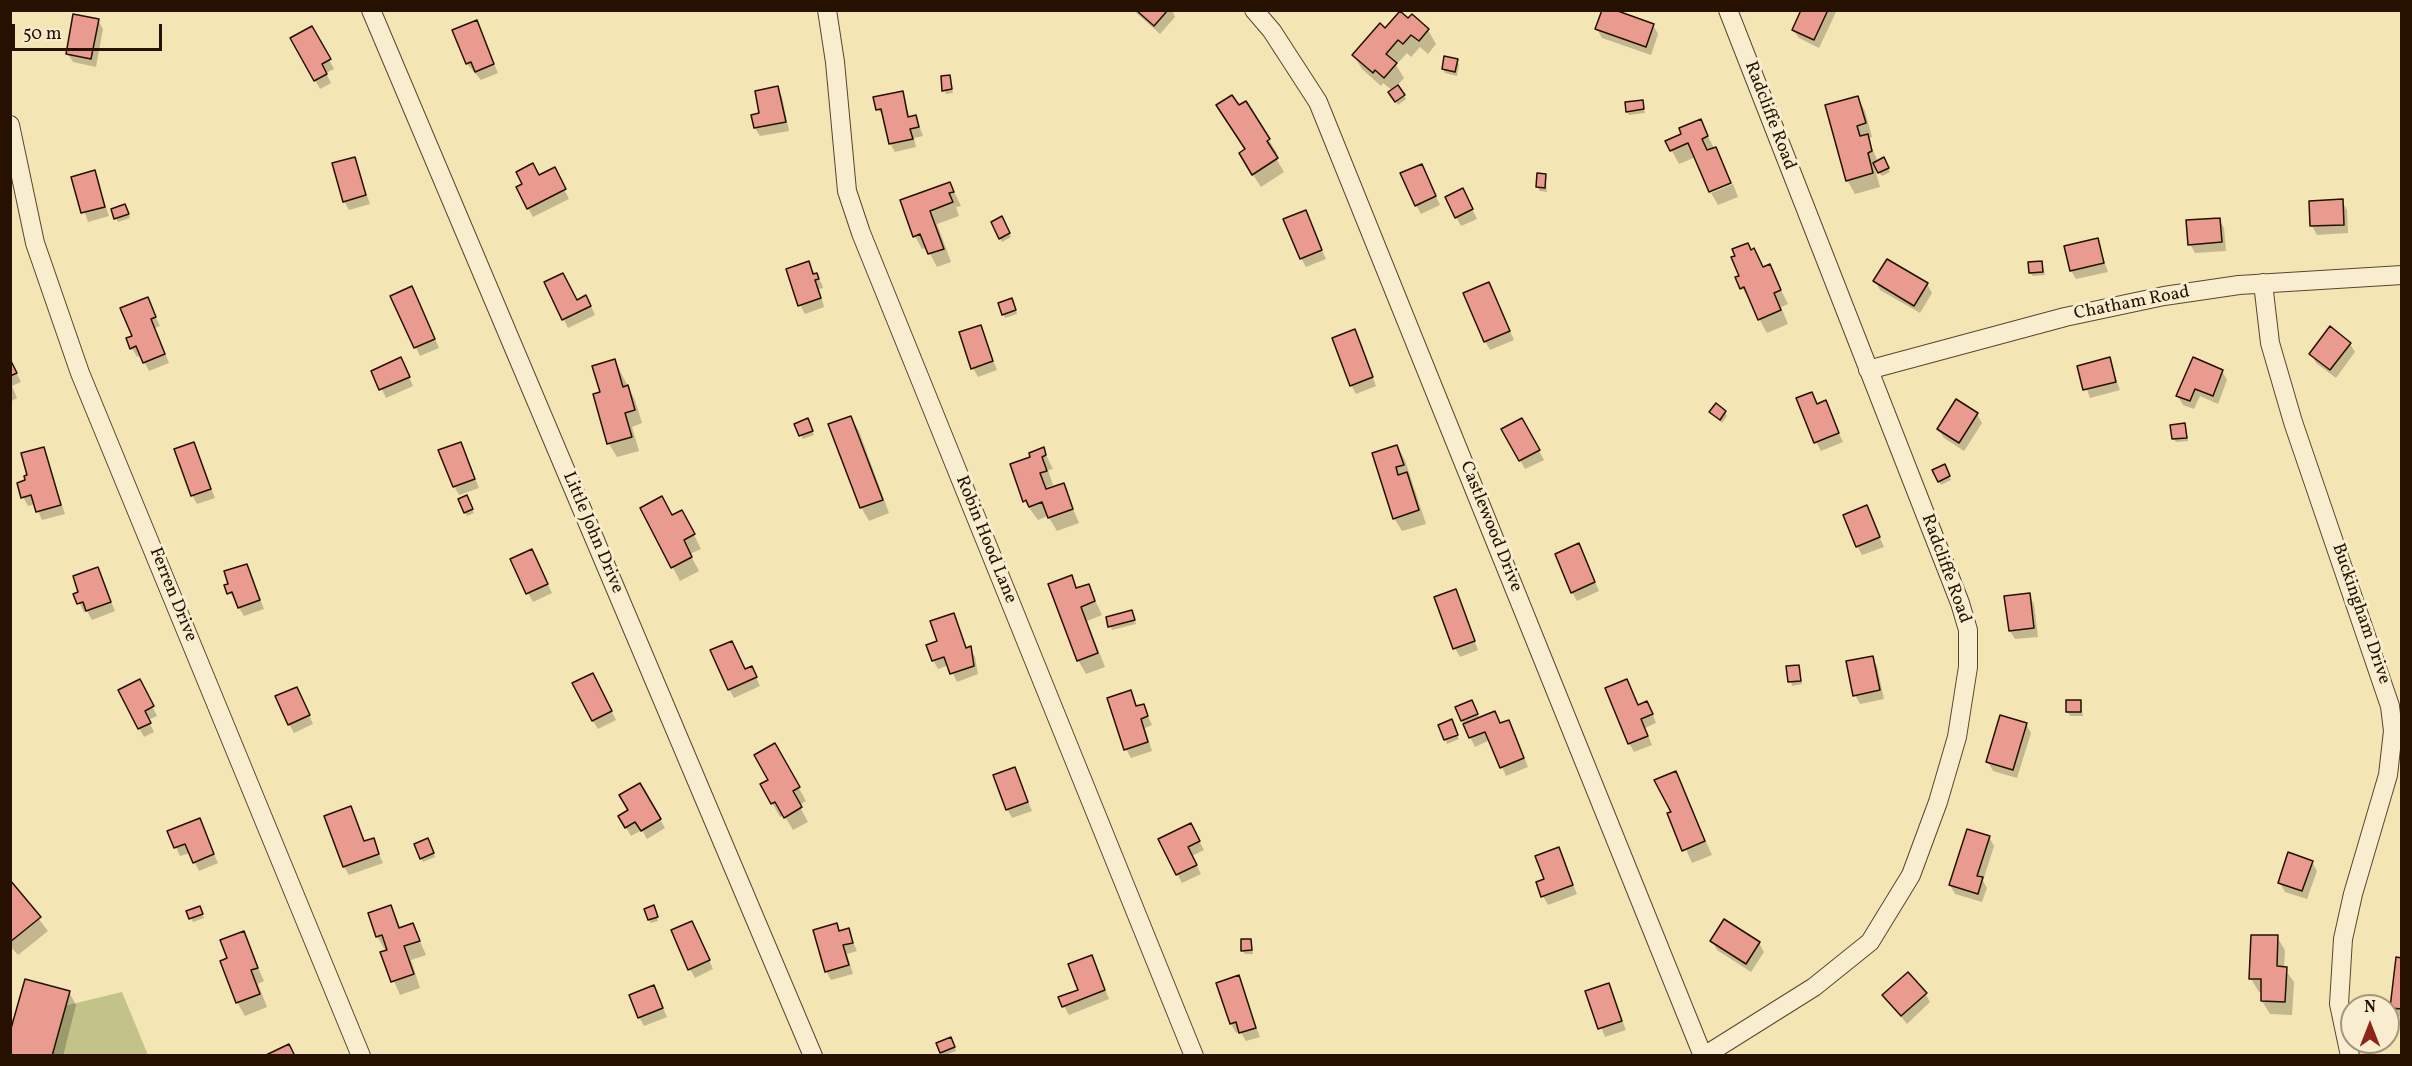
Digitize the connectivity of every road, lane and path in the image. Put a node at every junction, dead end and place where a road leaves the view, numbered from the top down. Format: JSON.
{"nodes":[{"id":1,"x":371,"y":10,"type":"edge"},
{"id":2,"x":826,"y":10,"type":"edge"},
{"id":3,"x":1254,"y":10,"type":"edge"},
{"id":4,"x":1728,"y":10,"type":"edge"},
{"id":5,"x":10,"y":125,"type":"edge"},
{"id":6,"x":2402,"y":275,"type":"edge"},
{"id":7,"x":2263,"y":283,"type":"junction"},
{"id":8,"x":1868,"y":370,"type":"junction"},
{"id":9,"x":362,"y":1056,"type":"edge"},
{"id":10,"x":813,"y":1056,"type":"edge"},
{"id":11,"x":1194,"y":1056,"type":"edge"},
{"id":12,"x":1704,"y":1056,"type":"edge"},
{"id":13,"x":2350,"y":1056,"type":"edge"}],
"edges":[{"from":1,"to":10,"type":"street","name":"Little John Drive"},
{"from":2,"to":11,"type":"street","name":"Robin Hood Lane"},
{"from":3,"to":12,"type":"street","name":"Castlewood Drive"},
{"from":4,"to":8,"type":"street","name":"Radcliffe Road"},
{"from":5,"to":9,"type":"street","name":"Ferren Drive"},
{"from":6,"to":7,"type":"street","name":"Chatham Road"},
{"from":7,"to":8,"type":"street","name":"Chatham Road"},
{"from":7,"to":13,"type":"street","name":"Buckingham Drive"},
{"from":8,"to":12,"type":"street","name":"Radcliffe Road"}]}
